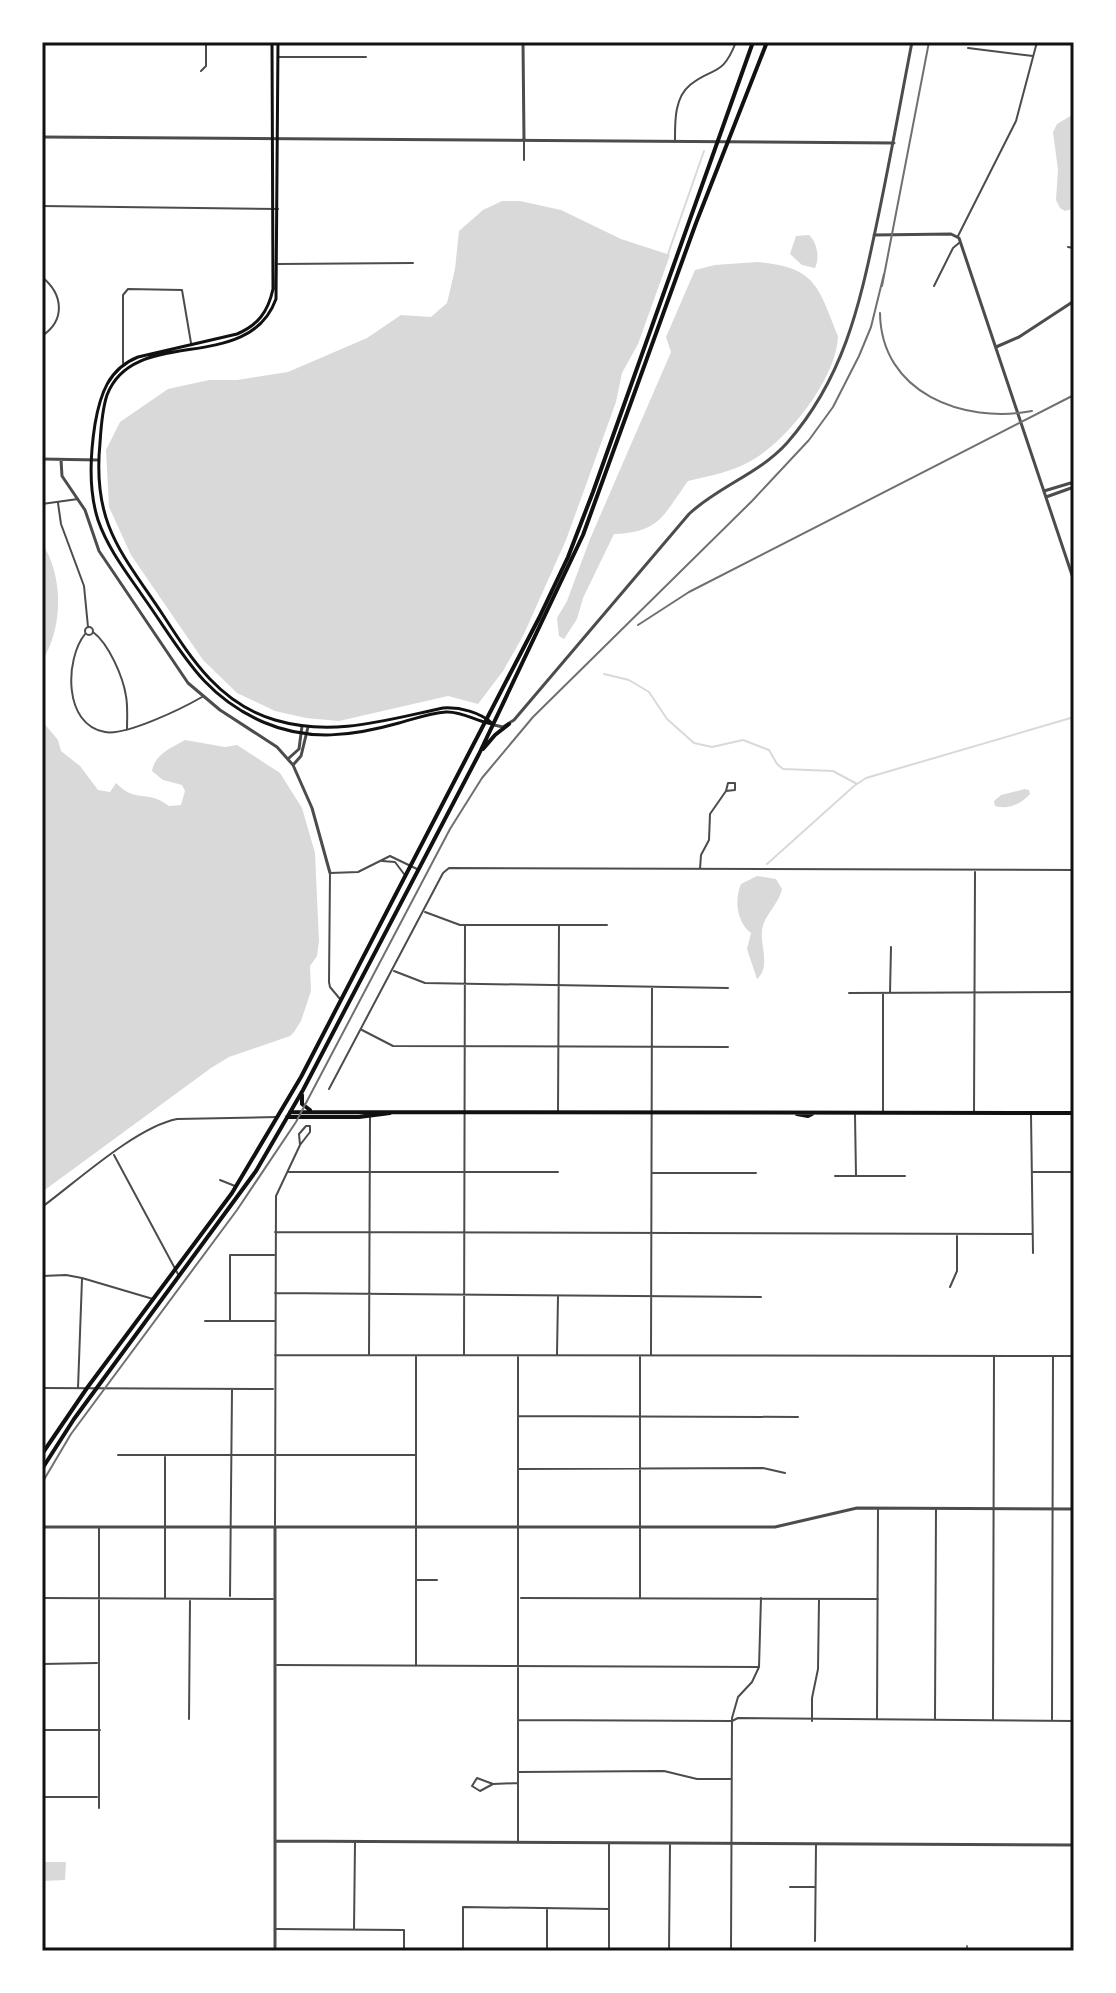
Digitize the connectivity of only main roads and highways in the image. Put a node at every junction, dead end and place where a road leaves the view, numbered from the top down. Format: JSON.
{"nodes":[{"id":1,"x":275,"y":42,"type":"edge"},
{"id":2,"x":753,"y":42,"type":"edge"},
{"id":3,"x":767,"y":42,"type":"edge"},
{"id":4,"x":276,"y":209,"type":"junction"},
{"id":5,"x":192,"y":346,"type":"junction"},
{"id":6,"x":486,"y":721,"type":"junction"},
{"id":7,"x":493,"y":724,"type":"junction"},
{"id":8,"x":509,"y":724,"type":"road end"},
{"id":9,"x":479,"y":754,"type":"junction"},
{"id":10,"x":303,"y":1090,"type":"junction"},
{"id":11,"x":314,"y":1111,"type":"junction"},
{"id":12,"x":392,"y":1112,"type":"junction"},
{"id":13,"x":1074,"y":1113,"type":"edge"},
{"id":14,"x":289,"y":1114,"type":"junction"},
{"id":15,"x":279,"y":1115,"type":"junction"},
{"id":16,"x":42,"y":1454,"type":"edge"},
{"id":17,"x":42,"y":1461,"type":"edge"},
{"id":18,"x":42,"y":1469,"type":"edge"}],
"edges":[{"from":1,"to":4,"type":"main road"},
{"from":1,"to":4,"type":"main road"},
{"from":2,"to":6,"type":"main road"},
{"from":3,"to":7,"type":"main road"},
{"from":4,"to":5,"type":"main road"},
{"from":4,"to":5,"type":"main road"},
{"from":5,"to":6,"type":"main road"},
{"from":5,"to":6,"type":"main road"},
{"from":6,"to":7,"type":"main road"},
{"from":6,"to":15,"type":"main road"},
{"from":7,"to":9,"type":"main road"},
{"from":8,"to":9,"type":"main road"},
{"from":9,"to":10,"type":"main road"},
{"from":10,"to":11,"type":"main road"},
{"from":10,"to":14,"type":"main road"},
{"from":11,"to":12,"type":"main road"},
{"from":11,"to":14,"type":"main road"},
{"from":12,"to":13,"type":"main road"},
{"from":12,"to":14,"type":"main road"},
{"from":14,"to":15,"type":"main road"},
{"from":14,"to":18,"type":"main road"},
{"from":15,"to":16,"type":"main road"},
{"from":17,"to":18,"type":"main road"}]}
